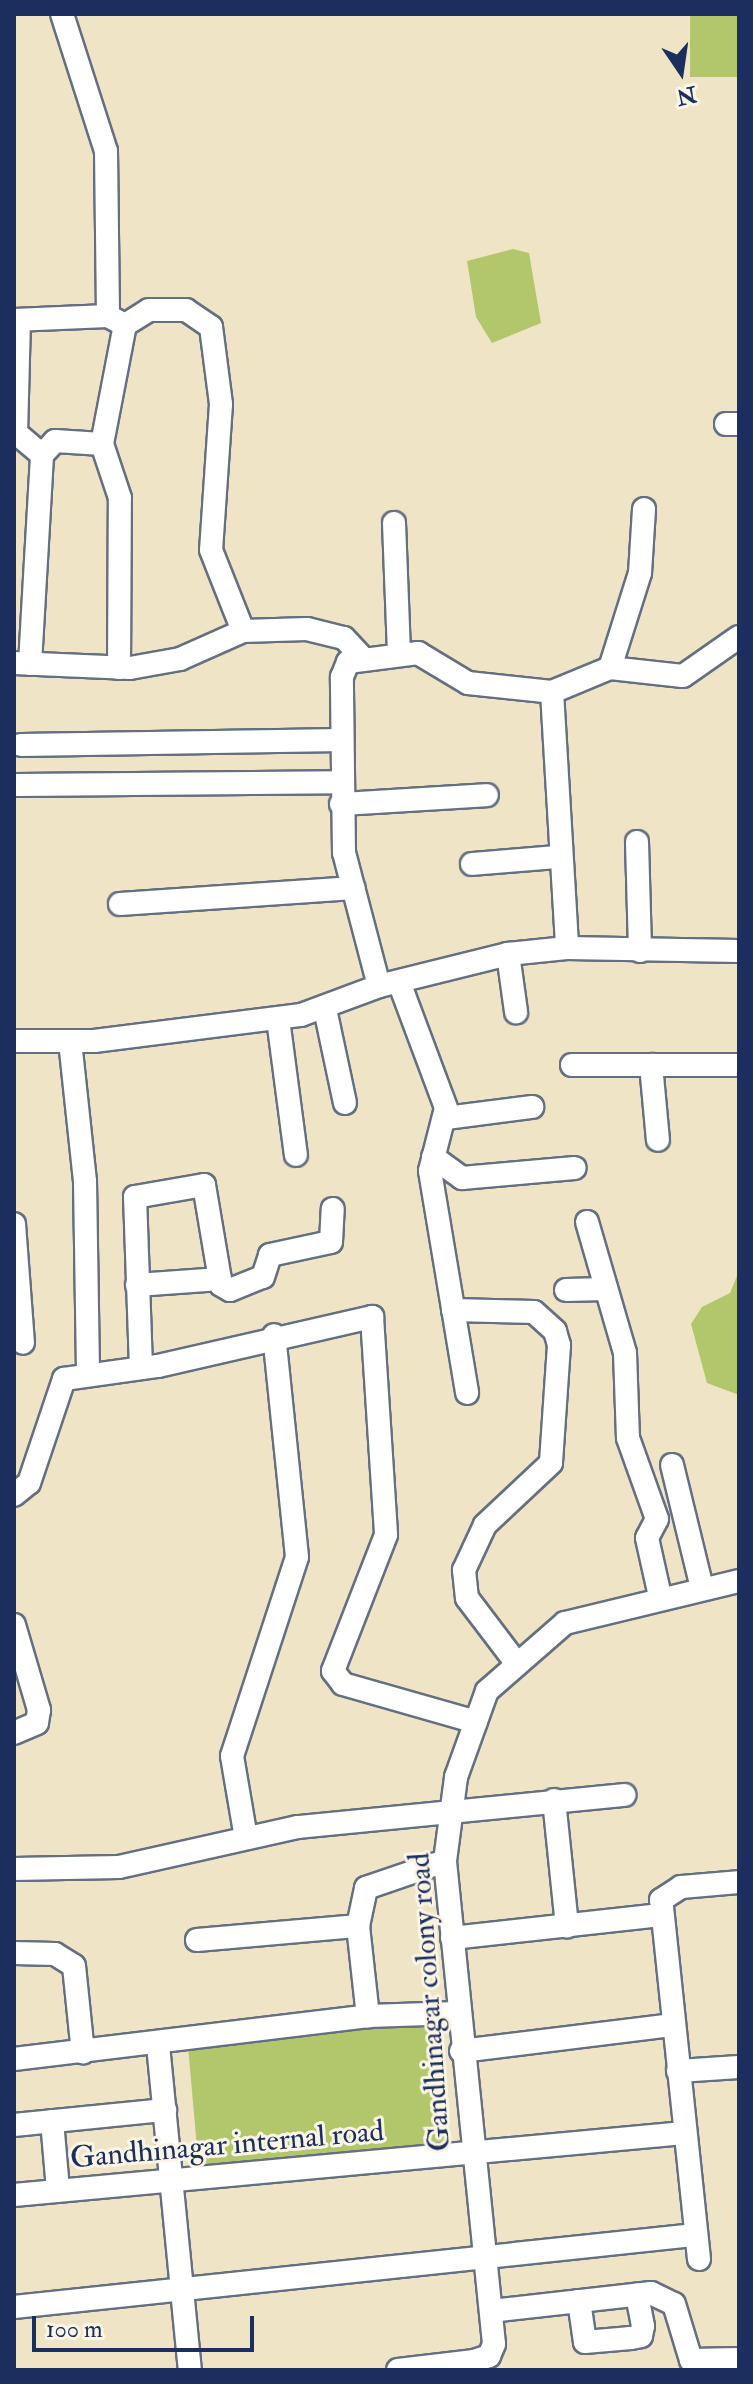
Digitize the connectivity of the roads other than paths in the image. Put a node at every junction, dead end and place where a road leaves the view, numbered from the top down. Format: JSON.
{"nodes":[{"id":1,"x":62,"y":14,"type":"edge"},
{"id":2,"x":16,"y":320,"type":"edge"},
{"id":3,"x":116,"y":320,"type":"junction"},
{"id":4,"x":102,"y":444,"type":"junction"},
{"id":5,"x":42,"y":455,"type":"junction"},
{"id":6,"x":644,"y":509,"type":"dead end"},
{"id":7,"x":394,"y":523,"type":"dead end"},
{"id":8,"x":243,"y":631,"type":"junction"},
{"id":9,"x":739,"y":637,"type":"edge"},
{"id":10,"x":399,"y":653,"type":"junction"},
{"id":11,"x":360,"y":655,"type":"junction"},
{"id":12,"x":22,"y":663,"type":"edge"},
{"id":13,"x":119,"y":668,"type":"junction"},
{"id":14,"x":610,"y":668,"type":"junction"},
{"id":15,"x":552,"y":692,"type":"junction"},
{"id":16,"x":342,"y":740,"type":"junction"},
{"id":17,"x":21,"y":745,"type":"dead end"},
{"id":18,"x":17,"y":785,"type":"dead end"},
{"id":19,"x":341,"y":793,"type":"junction"},
{"id":20,"x":487,"y":795,"type":"dead end"},
{"id":21,"x":637,"y":842,"type":"dead end"},
{"id":22,"x":558,"y":857,"type":"junction"},
{"id":23,"x":472,"y":864,"type":"dead end"},
{"id":24,"x":353,"y":888,"type":"junction"},
{"id":25,"x":120,"y":904,"type":"dead end"},
{"id":26,"x":567,"y":948,"type":"junction"},
{"id":27,"x":640,"y":951,"type":"junction"},
{"id":28,"x":739,"y":951,"type":"edge"},
{"id":29,"x":508,"y":954,"type":"junction"},
{"id":30,"x":389,"y":984,"type":"junction"},
{"id":31,"x":325,"y":1009,"type":"junction"},
{"id":32,"x":516,"y":1012,"type":"dead end"},
{"id":33,"x":278,"y":1019,"type":"junction"},
{"id":34,"x":14,"y":1041,"type":"edge"},
{"id":35,"x":70,"y":1041,"type":"junction"},
{"id":36,"x":572,"y":1065,"type":"dead end"},
{"id":37,"x":651,"y":1065,"type":"junction"},
{"id":38,"x":739,"y":1065,"type":"edge"},
{"id":39,"x":345,"y":1103,"type":"dead end"},
{"id":40,"x":532,"y":1107,"type":"dead end"},
{"id":41,"x":446,"y":1118,"type":"junction"},
{"id":42,"x":658,"y":1140,"type":"dead end"},
{"id":43,"x":296,"y":1155,"type":"dead end"},
{"id":44,"x":433,"y":1157,"type":"junction"},
{"id":45,"x":575,"y":1168,"type":"dead end"},
{"id":46,"x":333,"y":1209,"type":"dead end"},
{"id":47,"x":587,"y":1222,"type":"dead end"},
{"id":48,"x":14,"y":1224,"type":"edge"},
{"id":49,"x":220,"y":1279,"type":"junction"},
{"id":50,"x":137,"y":1285,"type":"junction"},
{"id":51,"x":606,"y":1289,"type":"junction"},
{"id":52,"x":566,"y":1290,"type":"dead end"},
{"id":53,"x":453,"y":1310,"type":"junction"},
{"id":54,"x":274,"y":1335,"type":"junction"},
{"id":55,"x":23,"y":1343,"type":"dead end"},
{"id":56,"x":141,"y":1368,"type":"junction"},
{"id":57,"x":88,"y":1373,"type":"junction"},
{"id":58,"x":467,"y":1393,"type":"dead end"},
{"id":59,"x":672,"y":1465,"type":"dead end"},
{"id":60,"x":14,"y":1495,"type":"edge"},
{"id":61,"x":739,"y":1581,"type":"edge"},
{"id":62,"x":702,"y":1588,"type":"junction"},
{"id":63,"x":660,"y":1596,"type":"junction"},
{"id":64,"x":14,"y":1625,"type":"edge"},
{"id":65,"x":514,"y":1660,"type":"junction"},
{"id":66,"x":476,"y":1722,"type":"junction"},
{"id":67,"x":14,"y":1733,"type":"edge"},
{"id":68,"x":624,"y":1795,"type":"dead end"},
{"id":69,"x":554,"y":1800,"type":"junction"},
{"id":70,"x":450,"y":1813,"type":"junction"},
{"id":71,"x":246,"y":1838,"type":"junction"},
{"id":72,"x":445,"y":1861,"type":"junction"},
{"id":73,"x":14,"y":1869,"type":"edge"},
{"id":74,"x":739,"y":1882,"type":"edge"},
{"id":75,"x":661,"y":1915,"type":"junction"},
{"id":76,"x":358,"y":1926,"type":"junction"},
{"id":77,"x":567,"y":1926,"type":"junction"},
{"id":78,"x":452,"y":1938,"type":"junction"},
{"id":79,"x":197,"y":1940,"type":"dead end"},
{"id":80,"x":14,"y":1953,"type":"edge"},
{"id":81,"x":458,"y":2013,"type":"junction"},
{"id":82,"x":368,"y":2016,"type":"junction"},
{"id":83,"x":673,"y":2025,"type":"junction"},
{"id":84,"x":158,"y":2045,"type":"junction"},
{"id":85,"x":461,"y":2051,"type":"junction"},
{"id":86,"x":83,"y":2053,"type":"junction"},
{"id":87,"x":14,"y":2059,"type":"edge"},
{"id":88,"x":739,"y":2067,"type":"edge"},
{"id":89,"x":678,"y":2071,"type":"junction"},
{"id":90,"x":165,"y":2110,"type":"junction"},
{"id":91,"x":52,"y":2121,"type":"junction"},
{"id":92,"x":14,"y":2125,"type":"edge"},
{"id":93,"x":684,"y":2133,"type":"junction"},
{"id":94,"x":470,"y":2154,"type":"junction"},
{"id":95,"x":172,"y":2179,"type":"junction"},
{"id":96,"x":58,"y":2190,"type":"junction"},
{"id":97,"x":14,"y":2195,"type":"edge"},
{"id":98,"x":695,"y":2235,"type":"junction"},
{"id":99,"x":483,"y":2259,"type":"junction"},
{"id":100,"x":699,"y":2259,"type":"dead end"},
{"id":101,"x":182,"y":2289,"type":"junction"},
{"id":102,"x":637,"y":2295,"type":"junction"},
{"id":103,"x":579,"y":2301,"type":"junction"},
{"id":104,"x":14,"y":2307,"type":"edge"},
{"id":105,"x":491,"y":2311,"type":"junction"},
{"id":106,"x":739,"y":2359,"type":"edge"},
{"id":107,"x":190,"y":2370,"type":"edge"},
{"id":108,"x":398,"y":2370,"type":"edge"}],
"edges":[{"from":1,"to":3,"type":"street"},
{"from":2,"to":3,"type":"street"},
{"from":2,"to":5,"type":"street"},
{"from":3,"to":4,"type":"street"},
{"from":3,"to":8,"type":"street"},
{"from":4,"to":5,"type":"street"},
{"from":4,"to":13,"type":"street"},
{"from":5,"to":12,"type":"street"},
{"from":6,"to":14,"type":"street"},
{"from":7,"to":10,"type":"street"},
{"from":8,"to":11,"type":"street"},
{"from":8,"to":13,"type":"street"},
{"from":9,"to":14,"type":"street"},
{"from":10,"to":11,"type":"street"},
{"from":10,"to":15,"type":"street"},
{"from":11,"to":16,"type":"street"},
{"from":12,"to":13,"type":"street"},
{"from":14,"to":15,"type":"street"},
{"from":15,"to":22,"type":"street"},
{"from":16,"to":17,"type":"street"},
{"from":16,"to":19,"type":"street"},
{"from":18,"to":19,"type":"street"},
{"from":19,"to":20,"type":"street"},
{"from":19,"to":24,"type":"street"},
{"from":21,"to":27,"type":"street"},
{"from":22,"to":23,"type":"street"},
{"from":22,"to":26,"type":"street"},
{"from":24,"to":25,"type":"street"},
{"from":24,"to":30,"type":"street"},
{"from":26,"to":27,"type":"street"},
{"from":26,"to":29,"type":"street"},
{"from":27,"to":28,"type":"street"},
{"from":29,"to":30,"type":"street"},
{"from":29,"to":32,"type":"street"},
{"from":30,"to":31,"type":"street"},
{"from":30,"to":41,"type":"street"},
{"from":31,"to":33,"type":"street"},
{"from":31,"to":39,"type":"street"},
{"from":33,"to":35,"type":"street"},
{"from":33,"to":43,"type":"street"},
{"from":34,"to":35,"type":"street"},
{"from":35,"to":57,"type":"street"},
{"from":36,"to":37,"type":"street"},
{"from":37,"to":38,"type":"street"},
{"from":37,"to":42,"type":"street"},
{"from":40,"to":41,"type":"street"},
{"from":41,"to":44,"type":"street"},
{"from":44,"to":45,"type":"street"},
{"from":44,"to":53,"type":"street"},
{"from":46,"to":49,"type":"street"},
{"from":47,"to":51,"type":"street"},
{"from":48,"to":55,"type":"street"},
{"from":49,"to":50,"type":"street"},
{"from":49,"to":50,"type":"street"},
{"from":50,"to":56,"type":"street"},
{"from":51,"to":52,"type":"street"},
{"from":51,"to":63,"type":"street"},
{"from":53,"to":58,"type":"street"},
{"from":53,"to":65,"type":"street"},
{"from":54,"to":56,"type":"street"},
{"from":54,"to":66,"type":"street"},
{"from":54,"to":71,"type":"street"},
{"from":56,"to":57,"type":"street"},
{"from":57,"to":60,"type":"street"},
{"from":59,"to":62,"type":"street"},
{"from":61,"to":62,"type":"street","name":"Gandhinagar colony road"},
{"from":62,"to":63,"type":"street","name":"Gandhinagar colony road"},
{"from":63,"to":65,"type":"street","name":"Gandhinagar colony road"},
{"from":64,"to":67,"type":"street"},
{"from":65,"to":66,"type":"street","name":"Gandhinagar colony road"},
{"from":66,"to":70,"type":"street","name":"Gandhinagar colony road"},
{"from":68,"to":69,"type":"street"},
{"from":69,"to":70,"type":"street"},
{"from":69,"to":77,"type":"street"},
{"from":70,"to":71,"type":"street"},
{"from":70,"to":72,"type":"street","name":"Gandhinagar colony road"},
{"from":71,"to":73,"type":"street"},
{"from":72,"to":76,"type":"street"},
{"from":72,"to":78,"type":"street","name":"Gandhinagar colony road"},
{"from":74,"to":75,"type":"street"},
{"from":75,"to":77,"type":"street"},
{"from":75,"to":83,"type":"street"},
{"from":76,"to":79,"type":"street"},
{"from":76,"to":82,"type":"street"},
{"from":77,"to":78,"type":"street"},
{"from":78,"to":81,"type":"street","name":"Gandhinagar colony road"},
{"from":80,"to":86,"type":"street"},
{"from":81,"to":82,"type":"street"},
{"from":81,"to":85,"type":"street","name":"Gandhinagar colony road"},
{"from":82,"to":84,"type":"street"},
{"from":83,"to":85,"type":"street"},
{"from":83,"to":89,"type":"street"},
{"from":84,"to":86,"type":"street"},
{"from":84,"to":90,"type":"street"},
{"from":85,"to":94,"type":"street","name":"Gandhinagar colony road"},
{"from":86,"to":87,"type":"street"},
{"from":88,"to":89,"type":"street"},
{"from":89,"to":93,"type":"street"},
{"from":90,"to":91,"type":"street"},
{"from":90,"to":95,"type":"street"},
{"from":91,"to":92,"type":"street"},
{"from":91,"to":96,"type":"street"},
{"from":93,"to":94,"type":"street","name":"Gandhinagar internal road"},
{"from":93,"to":98,"type":"street"},
{"from":94,"to":95,"type":"street","name":"Gandhinagar internal road"},
{"from":94,"to":99,"type":"street","name":"Gandhinagar colony road"},
{"from":95,"to":96,"type":"street","name":"Gandhinagar internal road"},
{"from":95,"to":101,"type":"street"},
{"from":96,"to":97,"type":"street","name":"Gandhinagar internal road"},
{"from":98,"to":99,"type":"street"},
{"from":98,"to":100,"type":"street"},
{"from":99,"to":101,"type":"street"},
{"from":99,"to":105,"type":"street","name":"Gandhinagar colony road"},
{"from":101,"to":104,"type":"street"},
{"from":101,"to":107,"type":"street"},
{"from":102,"to":103,"type":"street"},
{"from":102,"to":103,"type":"street"},
{"from":102,"to":106,"type":"street"},
{"from":103,"to":105,"type":"street"},
{"from":105,"to":108,"type":"street","name":"Gandhinagar colony road"}]}
